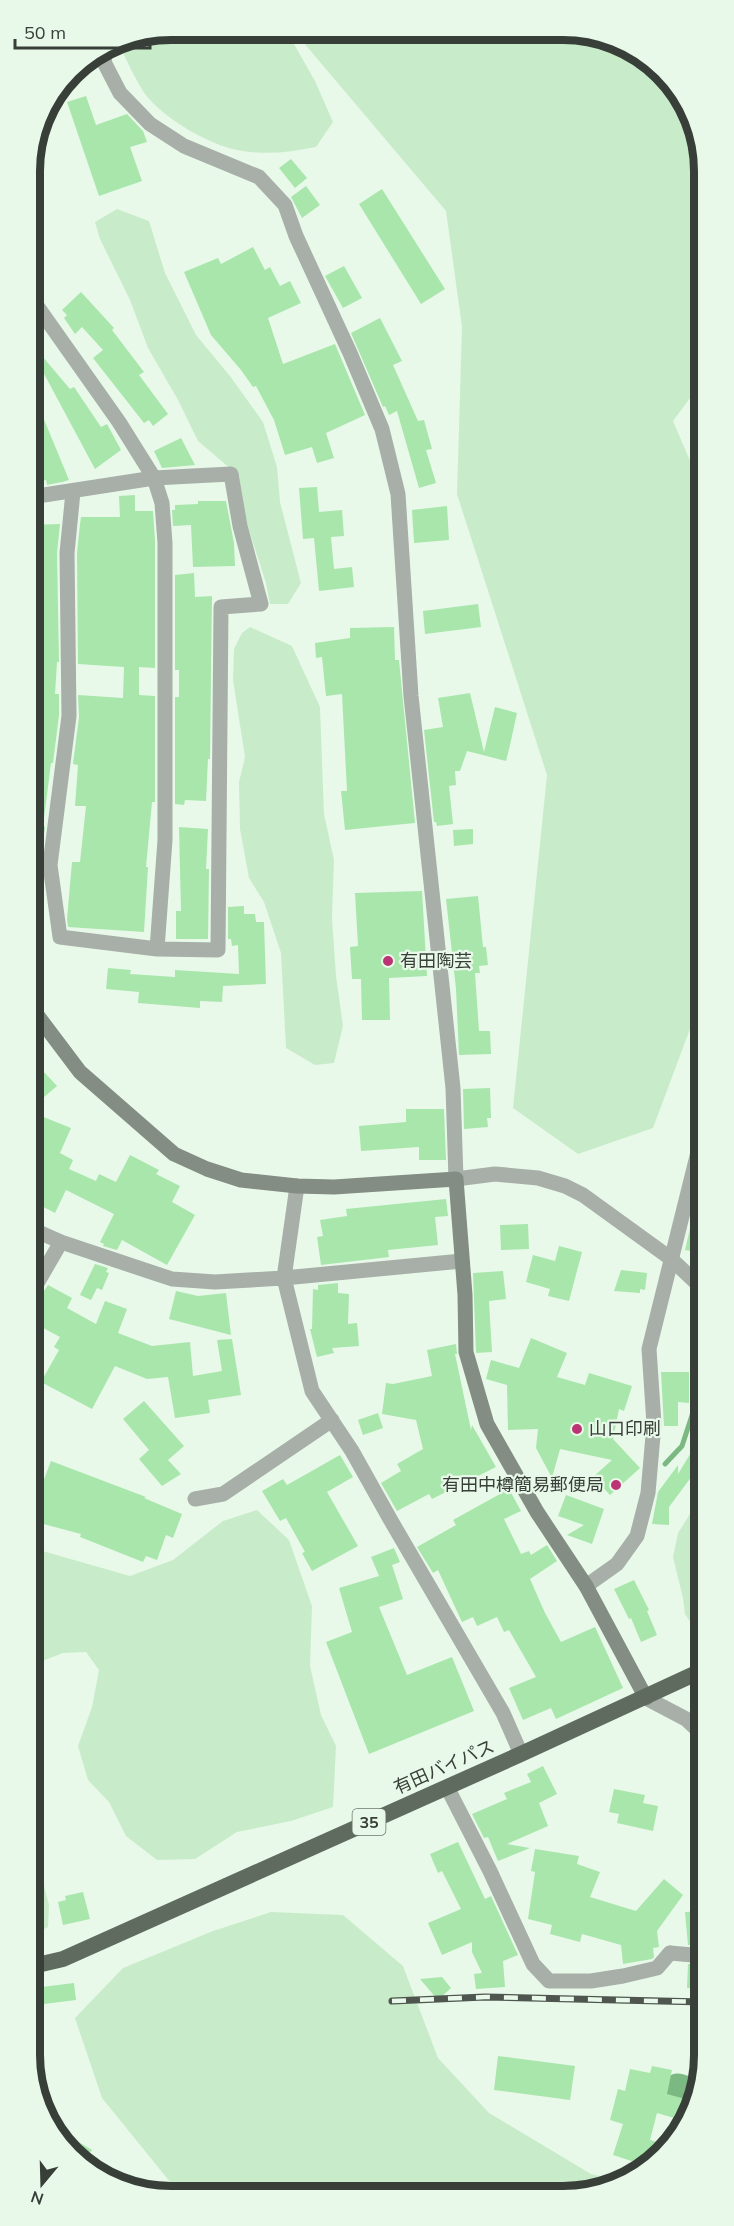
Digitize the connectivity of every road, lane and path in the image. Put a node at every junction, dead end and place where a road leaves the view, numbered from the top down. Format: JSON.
{"nodes":[{"id":1,"x":104,"y":60,"type":"edge"},
{"id":2,"x":41,"y":311,"type":"edge"},
{"id":3,"x":154,"y":478,"type":"junction"},
{"id":4,"x":73,"y":492,"type":"junction"},
{"id":5,"x":41,"y":496,"type":"edge"},
{"id":6,"x":158,"y":948,"type":"junction"},
{"id":7,"x":41,"y":1019,"type":"edge"},
{"id":8,"x":693,"y":1168,"type":"edge"},
{"id":9,"x":456,"y":1179,"type":"junction"},
{"id":10,"x":297,"y":1186,"type":"junction"},
{"id":11,"x":40,"y":1233,"type":"edge"},
{"id":12,"x":61,"y":1242,"type":"junction"},
{"id":13,"x":670,"y":1258,"type":"junction"},
{"id":14,"x":462,"y":1261,"type":"junction"},
{"id":15,"x":40,"y":1277,"type":"edge"},
{"id":16,"x":284,"y":1278,"type":"junction"},
{"id":17,"x":693,"y":1280,"type":"edge"},
{"id":18,"x":332,"y":1420,"type":"junction"},
{"id":19,"x":195,"y":1499,"type":"dead end"},
{"id":20,"x":586,"y":1586,"type":"junction"},
{"id":21,"x":693,"y":1675,"type":"edge"},
{"id":22,"x":646,"y":1698,"type":"junction"},
{"id":23,"x":693,"y":1725,"type":"edge"},
{"id":24,"x":521,"y":1754,"type":"junction"},
{"id":25,"x":447,"y":1787,"type":"junction"},
{"id":26,"x":693,"y":1955,"type":"edge"},
{"id":27,"x":40,"y":1964,"type":"edge"}],
"edges":[{"from":1,"to":9,"type":"street"},
{"from":2,"to":3,"type":"street"},
{"from":3,"to":4,"type":"street"},
{"from":3,"to":6,"type":"street"},
{"from":3,"to":6,"type":"street"},
{"from":4,"to":5,"type":"street"},
{"from":4,"to":6,"type":"street"},
{"from":7,"to":10,"type":"main road"},
{"from":8,"to":13,"type":"street"},
{"from":9,"to":10,"type":"main road"},
{"from":9,"to":13,"type":"street"},
{"from":9,"to":14,"type":"main road"},
{"from":10,"to":16,"type":"street"},
{"from":11,"to":12,"type":"street"},
{"from":12,"to":15,"type":"street"},
{"from":12,"to":16,"type":"street"},
{"from":13,"to":17,"type":"street"},
{"from":13,"to":20,"type":"street"},
{"from":14,"to":16,"type":"street"},
{"from":14,"to":20,"type":"main road"},
{"from":16,"to":18,"type":"street"},
{"from":18,"to":19,"type":"street"},
{"from":18,"to":24,"type":"street"},
{"from":20,"to":22,"type":"main road"},
{"from":21,"to":22,"type":"highway","name":"有田バイパス","number":"35"},
{"from":22,"to":23,"type":"street"},
{"from":22,"to":24,"type":"highway","name":"有田バイパス","number":"35"},
{"from":24,"to":25,"type":"highway","name":"有田バイパス","number":"35"},
{"from":25,"to":26,"type":"street"},
{"from":25,"to":27,"type":"highway","name":"有田バイパス","number":"35"}]}
